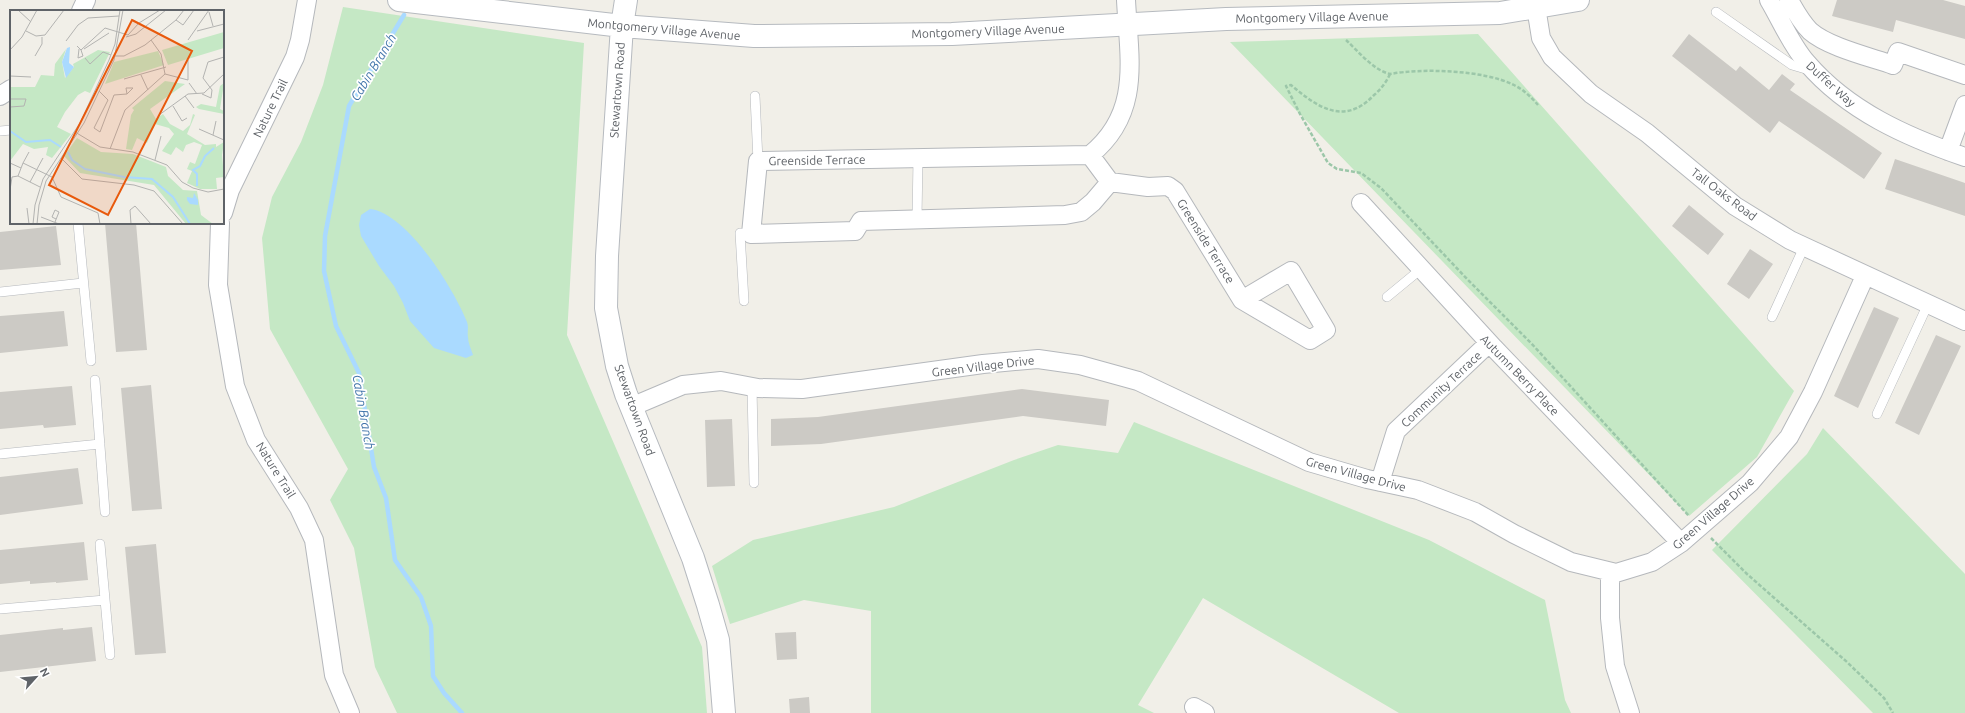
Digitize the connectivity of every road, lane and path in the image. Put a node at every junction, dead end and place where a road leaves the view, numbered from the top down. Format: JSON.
{"nodes":[{"id":1,"x":86,"y":0,"type":"edge"},
{"id":2,"x":307,"y":0,"type":"edge"},
{"id":3,"x":399,"y":0,"type":"edge"},
{"id":4,"x":626,"y":0,"type":"edge"},
{"id":5,"x":1126,"y":0,"type":"edge"},
{"id":6,"x":1578,"y":0,"type":"edge"},
{"id":7,"x":1769,"y":0,"type":"edge"},
{"id":8,"x":1789,"y":0,"type":"edge"},
{"id":9,"x":1536,"y":7,"type":"junction"},
{"id":10,"x":81,"y":10,"type":"edge"},
{"id":11,"x":1716,"y":12,"type":"dead end"},
{"id":12,"x":1127,"y":24,"type":"junction"},
{"id":13,"x":622,"y":26,"type":"junction"},
{"id":14,"x":1810,"y":31,"type":"junction"},
{"id":15,"x":1346,"y":40,"type":"dead end"},
{"id":16,"x":1797,"y":48,"type":"junction"},
{"id":17,"x":1816,"y":72,"type":"junction"},
{"id":18,"x":1390,"y":74,"type":"junction"},
{"id":19,"x":1965,"y":75,"type":"edge"},
{"id":20,"x":10,"y":90,"type":"edge"},
{"id":21,"x":0,"y":96,"type":"edge"},
{"id":22,"x":755,"y":96,"type":"dead end"},
{"id":23,"x":1538,"y":105,"type":"dead end"},
{"id":24,"x":1965,"y":105,"type":"edge"},
{"id":25,"x":10,"y":130,"type":"edge"},
{"id":26,"x":0,"y":131,"type":"edge"},
{"id":27,"x":1948,"y":151,"type":"junction"},
{"id":28,"x":1090,"y":155,"type":"junction"},
{"id":29,"x":1965,"y":157,"type":"edge"},
{"id":30,"x":918,"y":159,"type":"junction"},
{"id":31,"x":758,"y":161,"type":"junction"},
{"id":32,"x":1110,"y":182,"type":"junction"},
{"id":33,"x":1361,"y":203,"type":"dead end"},
{"id":34,"x":224,"y":210,"type":"edge"},
{"id":35,"x":917,"y":218,"type":"junction"},
{"id":36,"x":78,"y":224,"type":"edge"},
{"id":37,"x":220,"y":224,"type":"edge"},
{"id":38,"x":751,"y":234,"type":"junction"},
{"id":39,"x":1804,"y":247,"type":"junction"},
{"id":40,"x":1421,"y":269,"type":"junction"},
{"id":41,"x":1865,"y":276,"type":"junction"},
{"id":42,"x":83,"y":283,"type":"junction"},
{"id":43,"x":0,"y":292,"type":"edge"},
{"id":44,"x":1387,"y":297,"type":"dead end"},
{"id":45,"x":1242,"y":300,"type":"dead end"},
{"id":46,"x":744,"y":301,"type":"dead end"},
{"id":47,"x":1928,"y":304,"type":"junction"},
{"id":48,"x":1772,"y":317,"type":"dead end"},
{"id":49,"x":1965,"y":321,"type":"edge"},
{"id":50,"x":1489,"y":343,"type":"junction"},
{"id":51,"x":91,"y":361,"type":"dead end"},
{"id":52,"x":95,"y":380,"type":"dead end"},
{"id":53,"x":752,"y":386,"type":"junction"},
{"id":54,"x":632,"y":407,"type":"junction"},
{"id":55,"x":1877,"y":414,"type":"dead end"},
{"id":56,"x":100,"y":444,"type":"junction"},
{"id":57,"x":0,"y":454,"type":"edge"},
{"id":58,"x":754,"y":482,"type":"dead end"},
{"id":59,"x":1380,"y":482,"type":"junction"},
{"id":60,"x":105,"y":512,"type":"dead end"},
{"id":61,"x":1699,"y":528,"type":"junction"},
{"id":62,"x":1682,"y":543,"type":"junction"},
{"id":63,"x":100,"y":544,"type":"dead end"},
{"id":64,"x":1610,"y":572,"type":"junction"},
{"id":65,"x":104,"y":600,"type":"junction"},
{"id":66,"x":0,"y":609,"type":"edge"},
{"id":67,"x":110,"y":655,"type":"dead end"},
{"id":68,"x":350,"y":713,"type":"edge"},
{"id":69,"x":724,"y":713,"type":"edge"},
{"id":70,"x":1630,"y":713,"type":"edge"},
{"id":71,"x":1893,"y":713,"type":"edge"}],
"edges":[{"from":1,"to":10,"type":"street"},
{"from":2,"to":34,"type":"street","name":"Nature Trail"},
{"from":3,"to":13,"type":"main road","name":"Montgomery Village Avenue"},
{"from":4,"to":13,"type":"main road","name":"Stewartown Road"},
{"from":5,"to":12,"type":"street"},
{"from":6,"to":9,"type":"main road","name":"Montgomery Village Avenue"},
{"from":7,"to":16,"type":"street","name":"Duffer Way"},
{"from":8,"to":14,"type":"street"},
{"from":9,"to":12,"type":"main road","name":"Montgomery Village Avenue"},
{"from":9,"to":39,"type":"street","name":"Tall Oaks Road"},
{"from":11,"to":17,"type":"lane"},
{"from":12,"to":13,"type":"main road","name":"Montgomery Village Avenue"},
{"from":12,"to":28,"type":"street"},
{"from":13,"to":54,"type":"main road","name":"Stewartown Road"},
{"from":14,"to":16,"type":"street"},
{"from":14,"to":19,"type":"street"},
{"from":15,"to":18,"type":"path"},
{"from":16,"to":17,"type":"street","name":"Duffer Way"},
{"from":17,"to":27,"type":"street","name":"Duffer Way"},
{"from":18,"to":23,"type":"path"},
{"from":18,"to":61,"type":"path"},
{"from":20,"to":21,"type":"street"},
{"from":22,"to":31,"type":"lane"},
{"from":24,"to":27,"type":"street"},
{"from":25,"to":26,"type":"lane"},
{"from":27,"to":29,"type":"street","name":"Duffer Way"},
{"from":28,"to":30,"type":"street","name":"Greenside Terrace"},
{"from":28,"to":32,"type":"street"},
{"from":30,"to":31,"type":"street","name":"Greenside Terrace"},
{"from":30,"to":35,"type":"lane"},
{"from":31,"to":38,"type":"street","name":"Greenside Terrace"},
{"from":32,"to":35,"type":"street"},
{"from":32,"to":45,"type":"street","name":"Greenside Terrace"},
{"from":33,"to":40,"type":"street","name":"Autumn Berry Place"},
{"from":35,"to":38,"type":"street"},
{"from":36,"to":42,"type":"lane"},
{"from":37,"to":68,"type":"street","name":"Nature Trail"},
{"from":38,"to":46,"type":"lane"},
{"from":39,"to":41,"type":"street","name":"Tall Oaks Road"},
{"from":39,"to":48,"type":"lane"},
{"from":40,"to":44,"type":"lane"},
{"from":40,"to":50,"type":"street","name":"Autumn Berry Place"},
{"from":41,"to":47,"type":"street","name":"Tall Oaks Road"},
{"from":41,"to":61,"type":"street","name":"Green Village Drive"},
{"from":42,"to":43,"type":"lane"},
{"from":42,"to":51,"type":"lane"},
{"from":47,"to":49,"type":"street","name":"Tall Oaks Road"},
{"from":47,"to":55,"type":"lane"},
{"from":50,"to":59,"type":"street","name":"Community Terrace"},
{"from":50,"to":62,"type":"street","name":"Autumn Berry Place"},
{"from":52,"to":56,"type":"lane"},
{"from":53,"to":54,"type":"street","name":"Green Village Drive"},
{"from":53,"to":58,"type":"lane"},
{"from":53,"to":59,"type":"street","name":"Green Village Drive"},
{"from":54,"to":69,"type":"main road","name":"Stewartown Road"},
{"from":56,"to":57,"type":"lane"},
{"from":56,"to":60,"type":"lane"},
{"from":59,"to":64,"type":"street","name":"Green Village Drive"},
{"from":61,"to":62,"type":"street","name":"Green Village Drive"},
{"from":61,"to":71,"type":"path"},
{"from":62,"to":64,"type":"street","name":"Green Village Drive"},
{"from":63,"to":65,"type":"lane"},
{"from":64,"to":70,"type":"street"},
{"from":65,"to":66,"type":"lane"},
{"from":65,"to":67,"type":"lane"}]}
